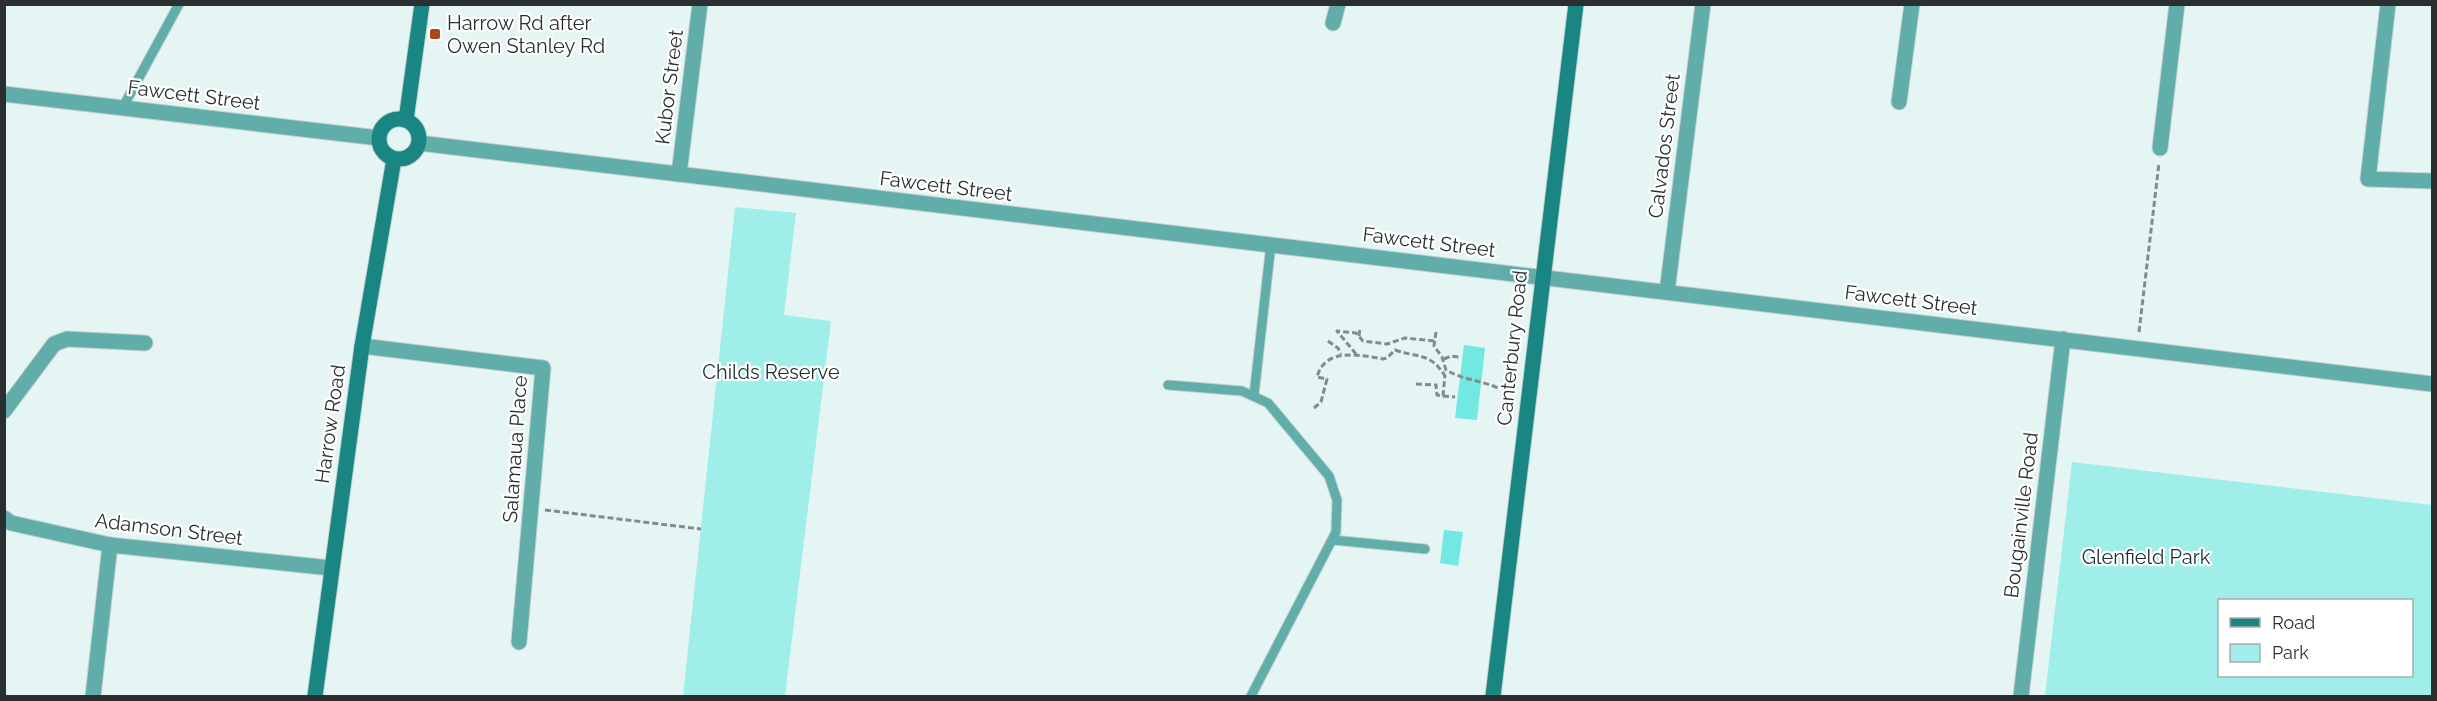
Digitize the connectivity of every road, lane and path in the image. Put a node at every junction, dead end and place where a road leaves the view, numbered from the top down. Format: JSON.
{"nodes":[{"id":1,"x":179,"y":4,"type":"edge"},
{"id":2,"x":422,"y":4,"type":"edge"},
{"id":3,"x":700,"y":4,"type":"edge"},
{"id":4,"x":1338,"y":4,"type":"edge"},
{"id":5,"x":1576,"y":4,"type":"edge"},
{"id":6,"x":1703,"y":4,"type":"edge"},
{"id":7,"x":1912,"y":4,"type":"edge"},
{"id":8,"x":2177,"y":4,"type":"edge"},
{"id":9,"x":2388,"y":4,"type":"edge"},
{"id":10,"x":1333,"y":23,"type":"dead end"},
{"id":11,"x":4,"y":94,"type":"edge"},
{"id":12,"x":1899,"y":102,"type":"dead end"},
{"id":13,"x":123,"y":107,"type":"junction"},
{"id":14,"x":406,"y":120,"type":"junction"},
{"id":15,"x":379,"y":138,"type":"junction"},
{"id":16,"x":420,"y":143,"type":"junction"},
{"id":17,"x":2160,"y":148,"type":"joint"},
{"id":18,"x":394,"y":159,"type":"junction"},
{"id":19,"x":679,"y":174,"type":"junction"},
{"id":20,"x":2433,"y":181,"type":"edge"},
{"id":21,"x":1271,"y":244,"type":"junction"},
{"id":22,"x":1541,"y":277,"type":"junction"},
{"id":23,"x":1667,"y":292,"type":"junction"},
{"id":24,"x":1360,"y":328,"type":"dead end"},
{"id":25,"x":1436,"y":332,"type":"dead end"},
{"id":26,"x":1359,"y":338,"type":"junction"},
{"id":27,"x":2063,"y":339,"type":"junction"},
{"id":28,"x":1328,"y":341,"type":"dead end"},
{"id":29,"x":1398,"y":341,"type":"junction"},
{"id":30,"x":1435,"y":341,"type":"junction"},
{"id":31,"x":145,"y":343,"type":"dead end"},
{"id":32,"x":362,"y":346,"type":"junction"},
{"id":33,"x":2137,"y":349,"type":"junction"},
{"id":34,"x":1396,"y":351,"type":"junction"},
{"id":35,"x":1341,"y":354,"type":"junction"},
{"id":36,"x":1356,"y":355,"type":"junction"},
{"id":37,"x":1459,"y":357,"type":"dead end"},
{"id":38,"x":1443,"y":359,"type":"junction"},
{"id":39,"x":1446,"y":370,"type":"junction"},
{"id":40,"x":1445,"y":376,"type":"junction"},
{"id":41,"x":1416,"y":384,"type":"dead end"},
{"id":42,"x":2433,"y":384,"type":"edge"},
{"id":43,"x":1168,"y":385,"type":"dead end"},
{"id":44,"x":1498,"y":388,"type":"dead end"},
{"id":45,"x":1254,"y":395,"type":"junction"},
{"id":46,"x":1443,"y":396,"type":"junction"},
{"id":47,"x":1455,"y":397,"type":"dead end"},
{"id":48,"x":1314,"y":408,"type":"dead end"},
{"id":49,"x":4,"y":411,"type":"edge"},
{"id":50,"x":533,"y":509,"type":"junction"},
{"id":51,"x":4,"y":518,"type":"edge"},
{"id":52,"x":701,"y":529,"type":"dead end"},
{"id":53,"x":1333,"y":540,"type":"junction"},
{"id":54,"x":110,"y":546,"type":"junction"},
{"id":55,"x":1425,"y":549,"type":"dead end"},
{"id":56,"x":331,"y":568,"type":"junction"},
{"id":57,"x":519,"y":642,"type":"dead end"},
{"id":58,"x":93,"y":696,"type":"edge"},
{"id":59,"x":315,"y":696,"type":"edge"},
{"id":60,"x":1251,"y":696,"type":"edge"},
{"id":61,"x":1493,"y":696,"type":"edge"},
{"id":62,"x":2021,"y":696,"type":"edge"}],
"edges":[{"from":1,"to":13,"type":"lane"},
{"from":2,"to":14,"type":"street"},
{"from":3,"to":19,"type":"street","name":"Kubor Street"},
{"from":4,"to":10,"type":"street"},
{"from":5,"to":22,"type":"street","name":"Canterbury Road"},
{"from":6,"to":23,"type":"street","name":"Calvados Street"},
{"from":7,"to":12,"type":"street"},
{"from":8,"to":17,"type":"street"},
{"from":9,"to":20,"type":"street"},
{"from":11,"to":13,"type":"street","name":"Fawcett Street"},
{"from":13,"to":15,"type":"street","name":"Fawcett Street"},
{"from":14,"to":15,"type":"street"},
{"from":14,"to":16,"type":"street"},
{"from":15,"to":18,"type":"street"},
{"from":16,"to":18,"type":"street"},
{"from":16,"to":19,"type":"street","name":"Fawcett Street"},
{"from":17,"to":33,"type":"path"},
{"from":18,"to":32,"type":"street","name":"Harrow Road"},
{"from":19,"to":21,"type":"street","name":"Fawcett Street"},
{"from":21,"to":22,"type":"street","name":"Fawcett Street"},
{"from":21,"to":45,"type":"lane"},
{"from":22,"to":23,"type":"street","name":"Fawcett Street"},
{"from":22,"to":61,"type":"street","name":"Canterbury Road"},
{"from":23,"to":27,"type":"street","name":"Fawcett Street"},
{"from":24,"to":26,"type":"path"},
{"from":25,"to":30,"type":"path"},
{"from":26,"to":29,"type":"path"},
{"from":26,"to":36,"type":"path"},
{"from":27,"to":33,"type":"street","name":"Fawcett Street"},
{"from":27,"to":62,"type":"street","name":"Bougainville Road"},
{"from":28,"to":35,"type":"path"},
{"from":29,"to":30,"type":"path"},
{"from":29,"to":34,"type":"path"},
{"from":30,"to":38,"type":"path"},
{"from":31,"to":49,"type":"street"},
{"from":32,"to":50,"type":"street","name":"Salamaua Place"},
{"from":32,"to":56,"type":"street","name":"Harrow Road"},
{"from":33,"to":42,"type":"street","name":"Fawcett Street"},
{"from":34,"to":36,"type":"path"},
{"from":34,"to":40,"type":"path"},
{"from":35,"to":36,"type":"path"},
{"from":35,"to":48,"type":"path"},
{"from":37,"to":38,"type":"path"},
{"from":38,"to":39,"type":"path"},
{"from":39,"to":40,"type":"path"},
{"from":39,"to":44,"type":"path"},
{"from":40,"to":46,"type":"path"},
{"from":41,"to":46,"type":"path"},
{"from":43,"to":45,"type":"lane"},
{"from":45,"to":53,"type":"lane"},
{"from":46,"to":47,"type":"path"},
{"from":50,"to":52,"type":"path"},
{"from":50,"to":57,"type":"street","name":"Salamaua Place"},
{"from":51,"to":54,"type":"street","name":"Adamson Street"},
{"from":53,"to":55,"type":"lane"},
{"from":53,"to":60,"type":"lane"},
{"from":54,"to":56,"type":"street","name":"Adamson Street"},
{"from":54,"to":58,"type":"street"},
{"from":56,"to":59,"type":"street","name":"Harrow Road"}]}
